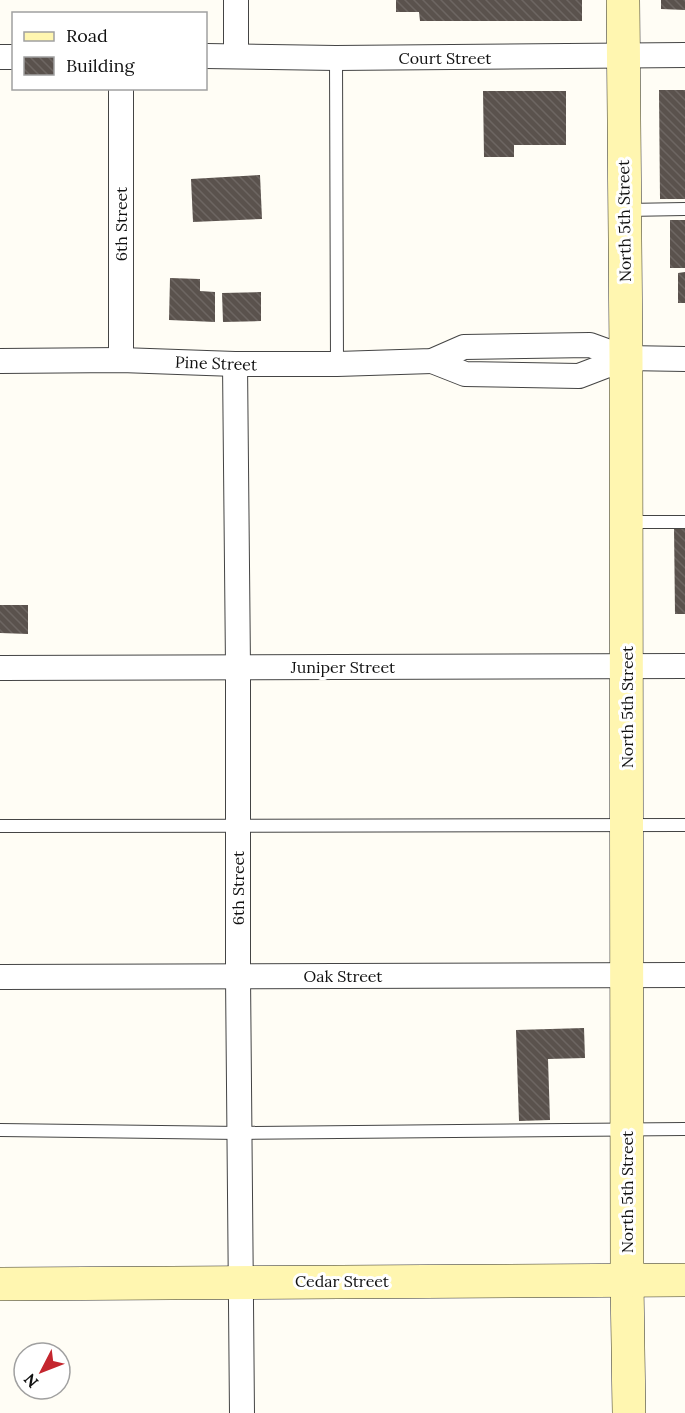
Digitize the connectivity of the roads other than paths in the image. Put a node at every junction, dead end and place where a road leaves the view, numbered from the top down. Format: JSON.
{"nodes":[{"id":1,"x":236,"y":0,"type":"edge"},
{"id":2,"x":623,"y":0,"type":"edge"},
{"id":3,"x":236,"y":55,"type":"junction"},
{"id":4,"x":685,"y":55,"type":"edge"},
{"id":5,"x":207,"y":56,"type":"edge"},
{"id":6,"x":623,"y":56,"type":"junction"},
{"id":7,"x":336,"y":58,"type":"junction"},
{"id":8,"x":121,"y":90,"type":"edge"},
{"id":9,"x":685,"y":209,"type":"edge"},
{"id":10,"x":624,"y":210,"type":"junction"},
{"id":11,"x":626,"y":358,"type":"junction"},
{"id":12,"x":685,"y":359,"type":"edge"},
{"id":13,"x":121,"y":360,"type":"junction"},
{"id":14,"x":0,"y":361,"type":"edge"},
{"id":15,"x":235,"y":364,"type":"junction"},
{"id":16,"x":337,"y":364,"type":"junction"},
{"id":17,"x":626,"y":522,"type":"junction"},
{"id":18,"x":685,"y":522,"type":"edge"},
{"id":19,"x":627,"y":666,"type":"junction"},
{"id":20,"x":685,"y":666,"type":"edge"},
{"id":21,"x":238,"y":667,"type":"junction"},
{"id":22,"x":0,"y":668,"type":"edge"},
{"id":23,"x":627,"y":825,"type":"junction"},
{"id":24,"x":685,"y":825,"type":"edge"},
{"id":25,"x":0,"y":826,"type":"edge"},
{"id":26,"x":238,"y":826,"type":"junction"},
{"id":27,"x":628,"y":975,"type":"junction"},
{"id":28,"x":685,"y":975,"type":"edge"},
{"id":29,"x":237,"y":976,"type":"junction"},
{"id":30,"x":0,"y":977,"type":"edge"},
{"id":31,"x":0,"y":1130,"type":"edge"},
{"id":32,"x":627,"y":1130,"type":"junction"},
{"id":33,"x":685,"y":1130,"type":"edge"},
{"id":34,"x":240,"y":1133,"type":"junction"},
{"id":35,"x":627,"y":1280,"type":"junction"},
{"id":36,"x":685,"y":1280,"type":"edge"},
{"id":37,"x":242,"y":1282,"type":"junction"},
{"id":38,"x":0,"y":1284,"type":"edge"},
{"id":39,"x":242,"y":1413,"type":"edge"},
{"id":40,"x":629,"y":1413,"type":"edge"}],
"edges":[{"from":1,"to":3,"type":"street"},
{"from":2,"to":6,"type":"main road","name":"North 5th Street"},
{"from":3,"to":5,"type":"street","name":"Court Street"},
{"from":3,"to":7,"type":"street","name":"Court Street"},
{"from":4,"to":6,"type":"street","name":"Court Street"},
{"from":6,"to":7,"type":"street","name":"Court Street"},
{"from":6,"to":10,"type":"main road","name":"North 5th Street"},
{"from":7,"to":16,"type":"lane"},
{"from":8,"to":13,"type":"street","name":"6th Street"},
{"from":9,"to":10,"type":"lane"},
{"from":10,"to":11,"type":"main road","name":"North 5th Street"},
{"from":11,"to":12,"type":"street","name":"Pine Street"},
{"from":11,"to":16,"type":"street","name":"Pine Street"},
{"from":11,"to":17,"type":"main road","name":"North 5th Street"},
{"from":13,"to":14,"type":"street","name":"Pine Street"},
{"from":13,"to":15,"type":"street","name":"Pine Street"},
{"from":15,"to":16,"type":"street","name":"Pine Street"},
{"from":15,"to":21,"type":"street","name":"6th Street"},
{"from":17,"to":18,"type":"lane"},
{"from":17,"to":19,"type":"main road","name":"North 5th Street"},
{"from":19,"to":20,"type":"street","name":"Juniper Street"},
{"from":19,"to":21,"type":"street","name":"Juniper Street"},
{"from":19,"to":23,"type":"main road","name":"North 5th Street"},
{"from":21,"to":22,"type":"street","name":"Juniper Street"},
{"from":21,"to":26,"type":"street","name":"6th Street"},
{"from":23,"to":24,"type":"lane"},
{"from":23,"to":26,"type":"lane"},
{"from":23,"to":27,"type":"main road","name":"North 5th Street"},
{"from":25,"to":26,"type":"lane"},
{"from":26,"to":29,"type":"street","name":"6th Street"},
{"from":27,"to":28,"type":"street","name":"Oak Street"},
{"from":27,"to":29,"type":"street","name":"Oak Street"},
{"from":27,"to":32,"type":"main road","name":"North 5th Street"},
{"from":29,"to":30,"type":"street","name":"Oak Street"},
{"from":29,"to":34,"type":"street","name":"6th Street"},
{"from":31,"to":34,"type":"lane"},
{"from":32,"to":33,"type":"lane"},
{"from":32,"to":34,"type":"lane"},
{"from":32,"to":35,"type":"main road","name":"North 5th Street"},
{"from":34,"to":37,"type":"street","name":"6th Street"},
{"from":35,"to":36,"type":"main road","name":"Cedar Street"},
{"from":35,"to":37,"type":"main road","name":"Cedar Street"},
{"from":35,"to":40,"type":"main road","name":"North 5th Street"},
{"from":37,"to":38,"type":"main road","name":"Cedar Street"},
{"from":37,"to":39,"type":"street","name":"6th Street"}]}
